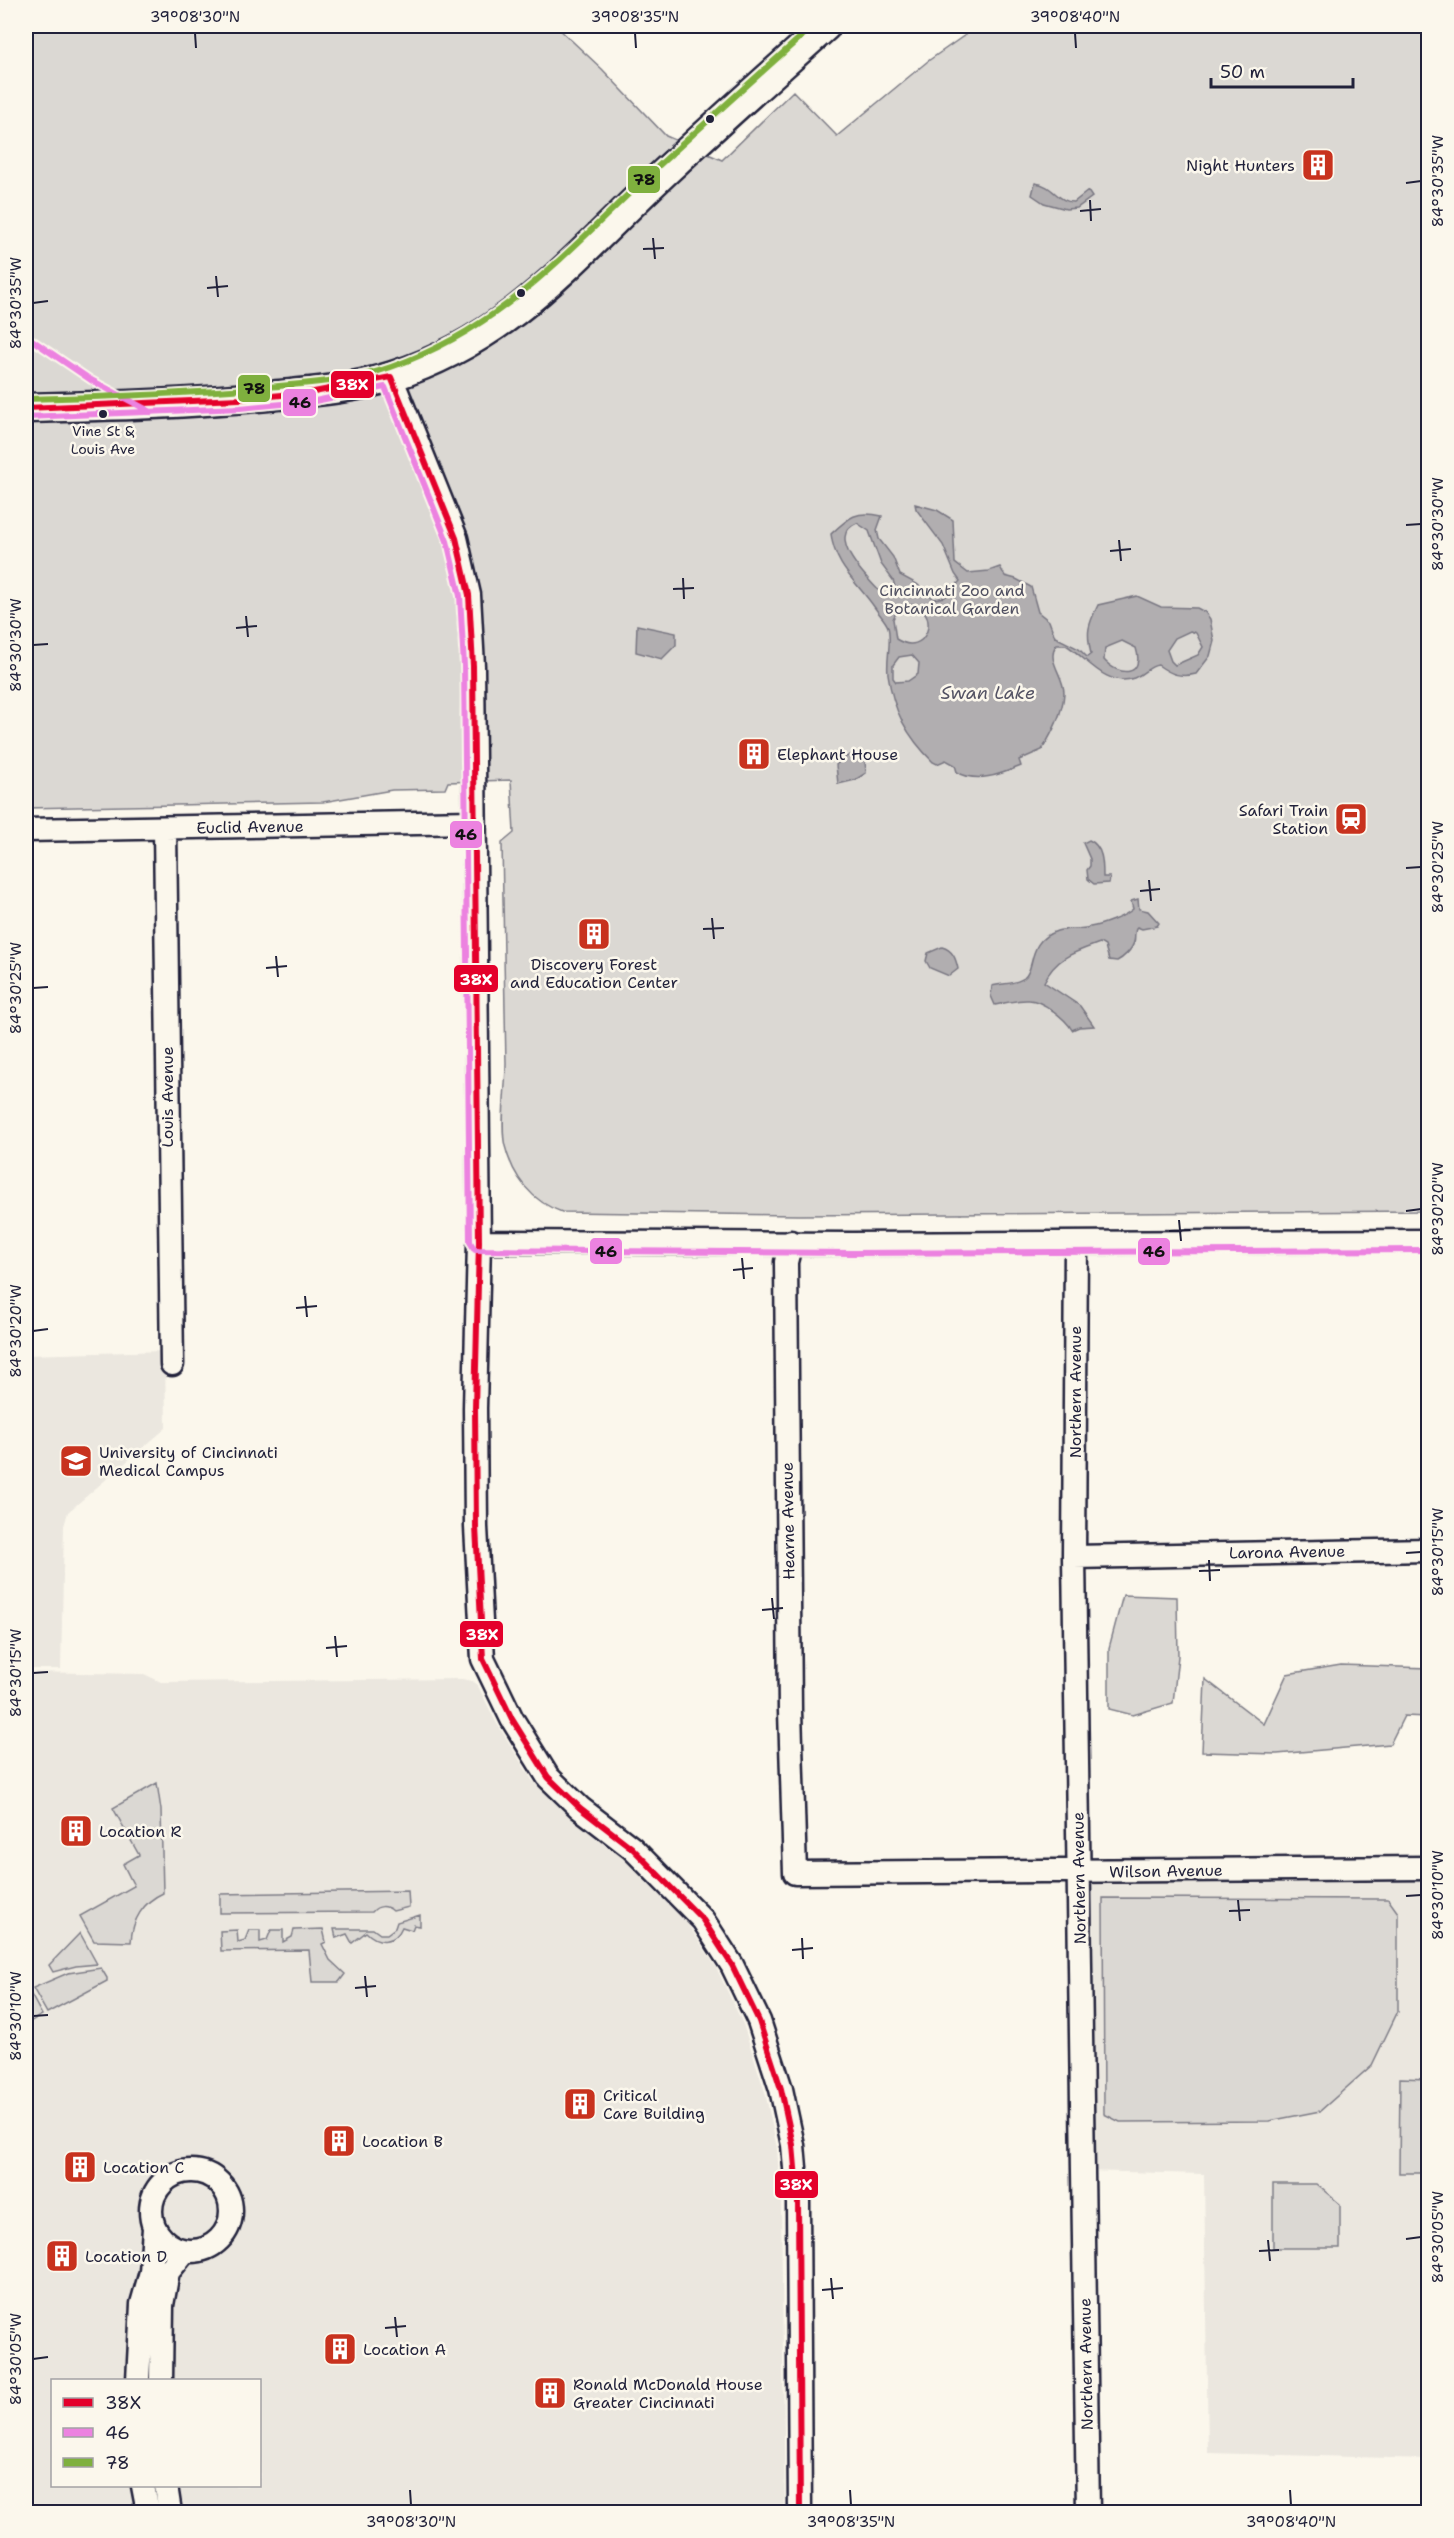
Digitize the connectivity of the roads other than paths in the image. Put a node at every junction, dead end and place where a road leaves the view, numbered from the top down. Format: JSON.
{"nodes":[{"id":1,"x":826,"y":26,"type":"edge"},
{"id":2,"x":391,"y":377,"type":"junction"},
{"id":3,"x":26,"y":408,"type":"edge"},
{"id":4,"x":474,"y":822,"type":"junction"},
{"id":5,"x":165,"y":829,"type":"junction"},
{"id":6,"x":26,"y":830,"type":"edge"},
{"id":7,"x":1428,"y":1241,"type":"edge"},
{"id":8,"x":479,"y":1242,"type":"junction"},
{"id":9,"x":791,"y":1242,"type":"junction"},
{"id":10,"x":1076,"y":1243,"type":"junction"},
{"id":11,"x":172,"y":1364,"type":"dead end"},
{"id":12,"x":1428,"y":1550,"type":"edge"},
{"id":13,"x":1074,"y":1557,"type":"junction"},
{"id":14,"x":1428,"y":1868,"type":"edge"},
{"id":15,"x":1079,"y":1872,"type":"junction"},
{"id":16,"x":795,"y":1873,"type":"joint"},
{"id":17,"x":154,"y":2228,"type":"junction"},
{"id":18,"x":185,"y":2251,"type":"junction"},
{"id":19,"x":138,"y":2379,"type":"edge"},
{"id":20,"x":161,"y":2379,"type":"edge"},
{"id":21,"x":143,"y":2487,"type":"edge"},
{"id":22,"x":166,"y":2487,"type":"edge"},
{"id":23,"x":148,"y":2512,"type":"edge"},
{"id":24,"x":170,"y":2512,"type":"edge"},
{"id":25,"x":800,"y":2512,"type":"edge"},
{"id":26,"x":1088,"y":2512,"type":"edge"}],
"edges":[{"from":1,"to":2,"type":"main road"},
{"from":2,"to":3,"type":"main road"},
{"from":2,"to":4,"type":"street"},
{"from":4,"to":5,"type":"street","name":"Euclid Avenue"},
{"from":4,"to":8,"type":"street"},
{"from":5,"to":6,"type":"street","name":"Euclid Avenue"},
{"from":5,"to":11,"type":"street","name":"Louis Avenue"},
{"from":7,"to":10,"type":"street"},
{"from":8,"to":9,"type":"street"},
{"from":8,"to":25,"type":"street"},
{"from":9,"to":10,"type":"street"},
{"from":9,"to":16,"type":"street","name":"Hearne Avenue"},
{"from":10,"to":13,"type":"street","name":"Northern Avenue"},
{"from":12,"to":13,"type":"street","name":"Larona Avenue"},
{"from":13,"to":15,"type":"street","name":"Northern Avenue"},
{"from":14,"to":15,"type":"street","name":"Wilson Avenue"},
{"from":15,"to":16,"type":"street","name":"Wilson Avenue"},
{"from":15,"to":26,"type":"street","name":"Northern Avenue"},
{"from":17,"to":18,"type":"street"},
{"from":17,"to":18,"type":"street"},
{"from":17,"to":19,"type":"street"},
{"from":18,"to":20,"type":"street"},
{"from":21,"to":23,"type":"street"},
{"from":22,"to":24,"type":"street"}]}
